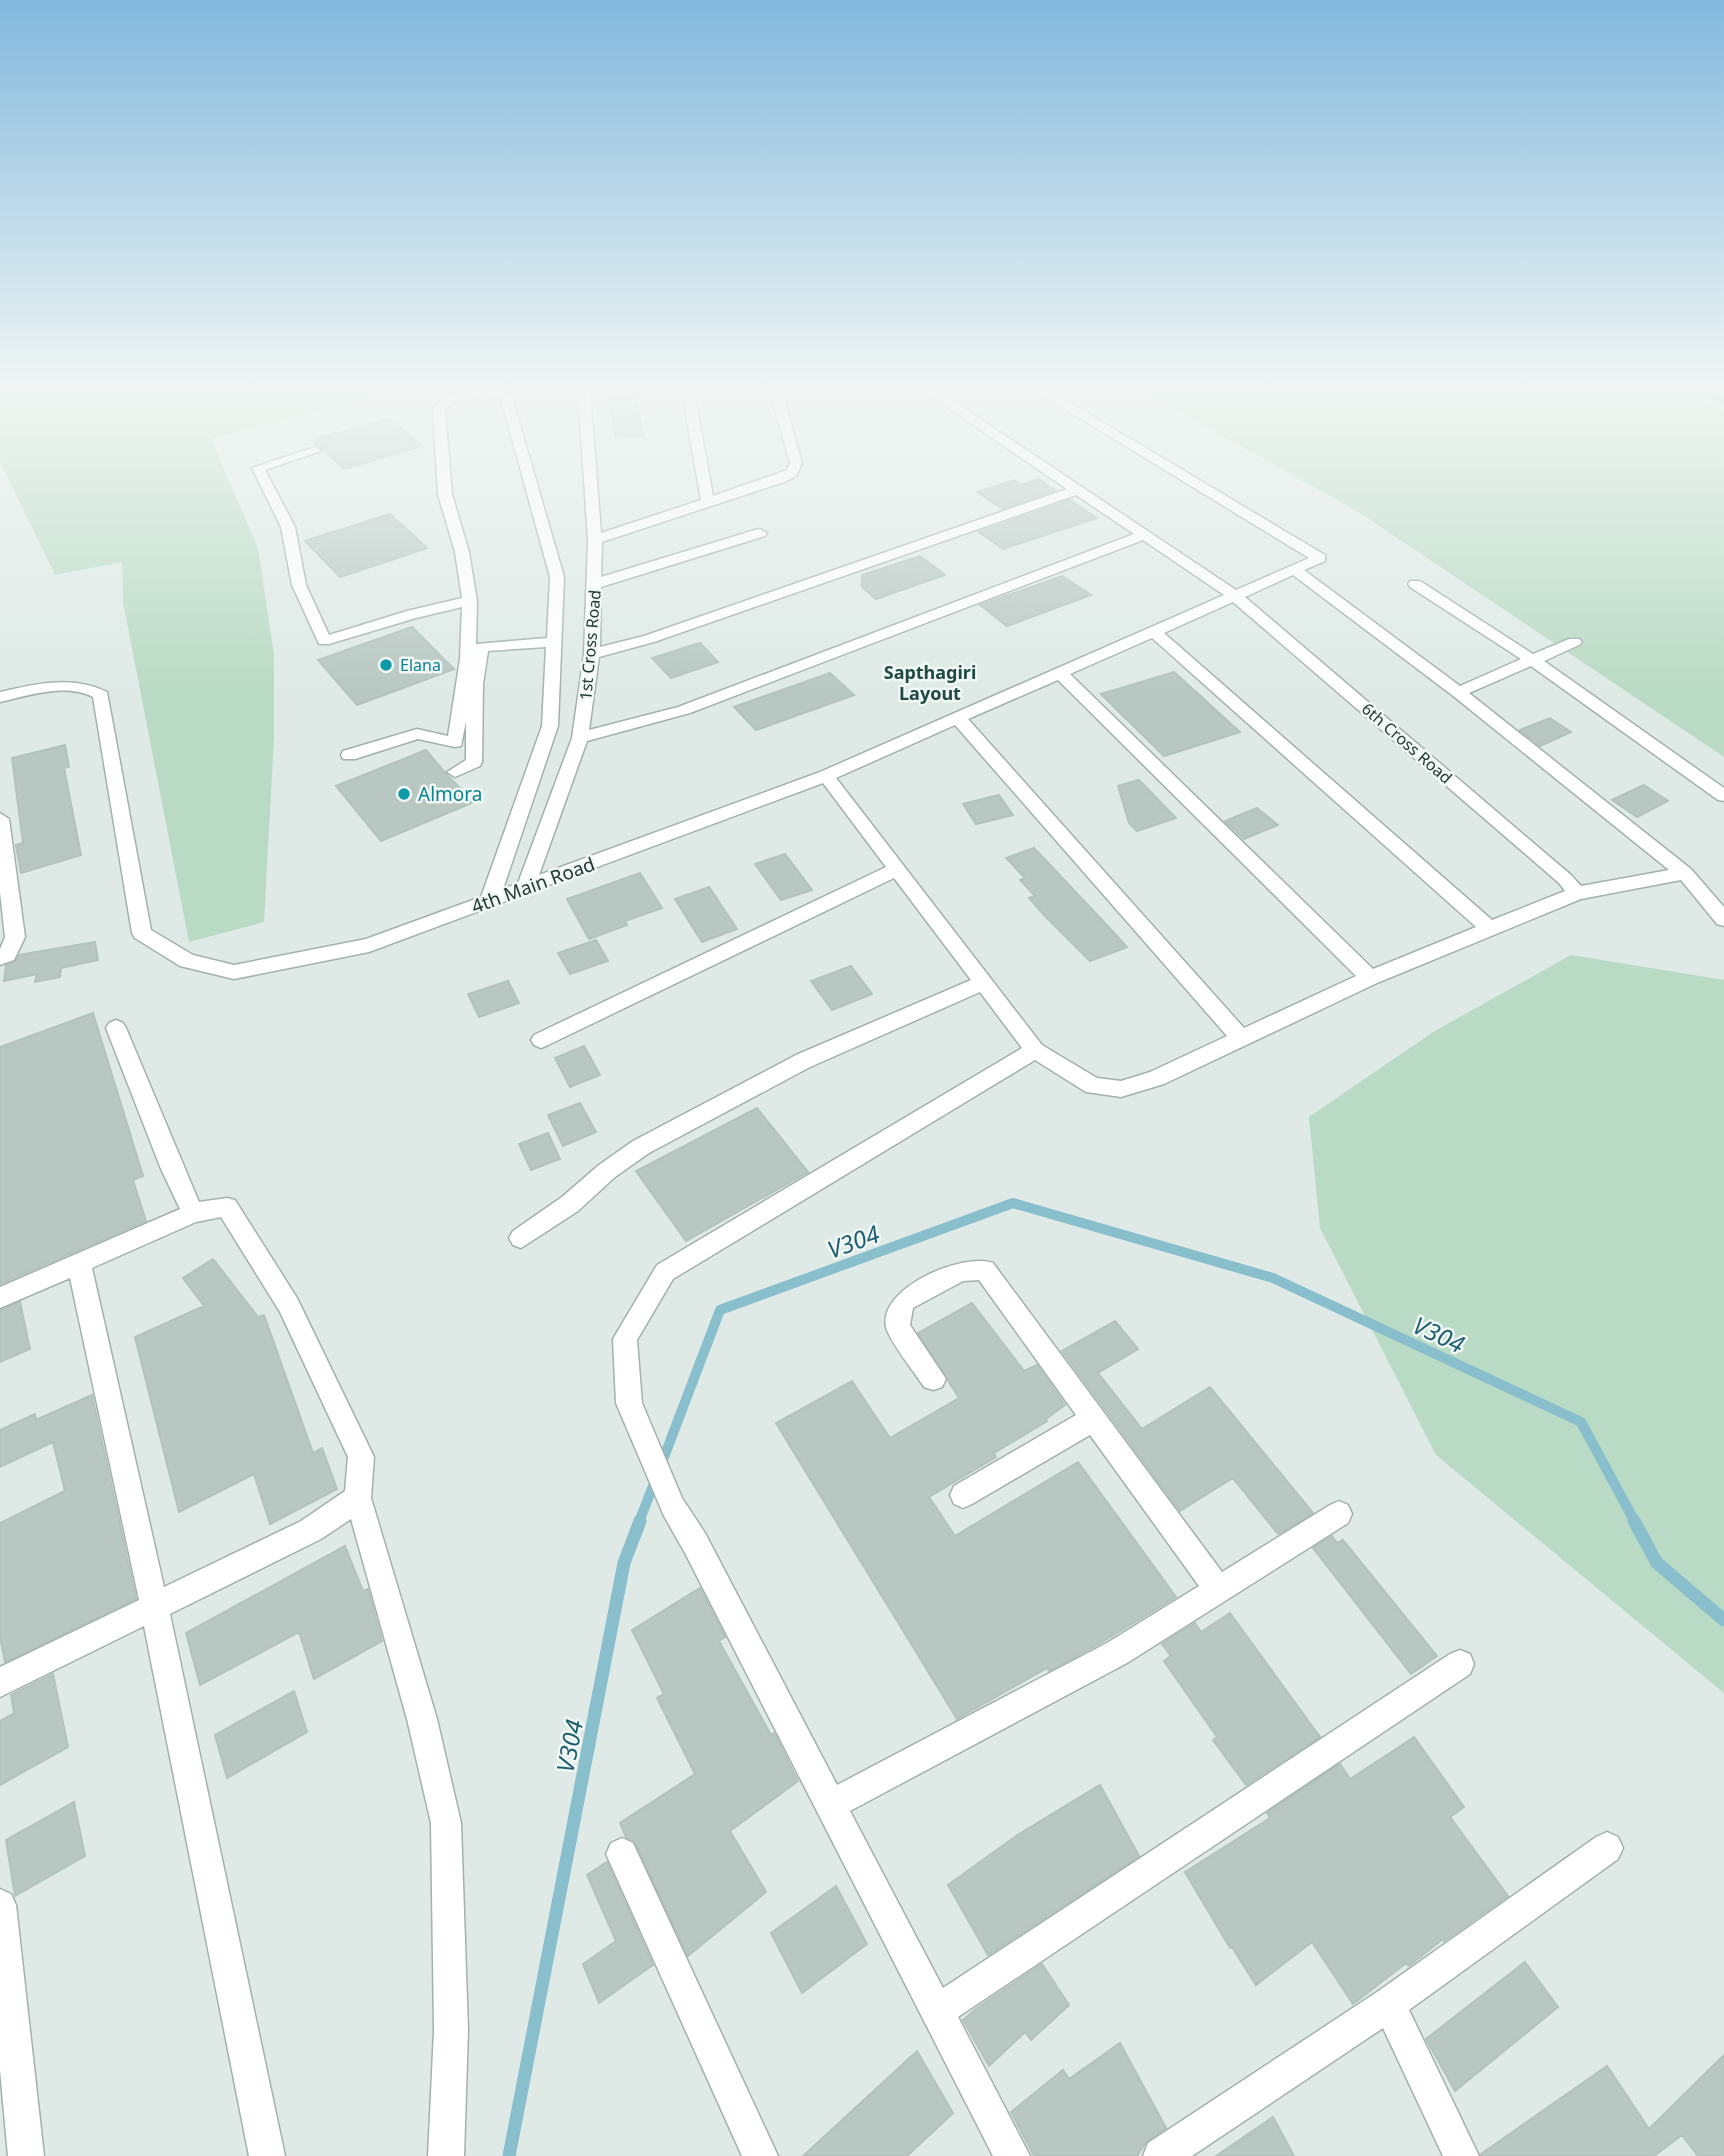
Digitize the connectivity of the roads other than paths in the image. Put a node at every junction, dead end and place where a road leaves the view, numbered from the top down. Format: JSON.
{"nodes":[{"id":1,"x":271,"y":493,"type":"edge"},
{"id":2,"x":445,"y":493,"type":"edge"},
{"id":3,"x":533,"y":493,"type":"edge"},
{"id":4,"x":591,"y":493,"type":"edge"},
{"id":5,"x":706,"y":493,"type":"edge"},
{"id":6,"x":739,"y":493,"type":"edge"},
{"id":7,"x":1070,"y":493,"type":"edge"},
{"id":8,"x":1078,"y":493,"type":"edge"},
{"id":9,"x":1211,"y":493,"type":"edge"},
{"id":10,"x":708,"y":503,"type":"junction"},
{"id":11,"x":760,"y":533,"type":"dead end"},
{"id":12,"x":1144,"y":535,"type":"junction"},
{"id":13,"x":595,"y":540,"type":"junction"},
{"id":14,"x":1294,"y":569,"type":"junction"},
{"id":15,"x":595,"y":584,"type":"junction"},
{"id":16,"x":1415,"y":584,"type":"dead end"},
{"id":17,"x":1236,"y":596,"type":"junction"},
{"id":18,"x":470,"y":601,"type":"junction"},
{"id":19,"x":1153,"y":632,"type":"junction"},
{"id":20,"x":554,"y":642,"type":"junction"},
{"id":21,"x":1574,"y":642,"type":"dead end"},
{"id":22,"x":592,"y":654,"type":"junction"},
{"id":23,"x":1534,"y":661,"type":"junction"},
{"id":24,"x":1060,"y":673,"type":"junction"},
{"id":25,"x":1458,"y":692,"type":"junction"},
{"id":26,"x":0,"y":697,"type":"edge"},
{"id":27,"x":958,"y":718,"type":"junction"},
{"id":28,"x":580,"y":738,"type":"junction"},
{"id":29,"x":348,"y":755,"type":"dead end"},
{"id":30,"x":455,"y":772,"type":"dead end"},
{"id":31,"x":826,"y":776,"type":"junction"},
{"id":32,"x":1724,"y":796,"type":"edge"},
{"id":33,"x":0,"y":818,"type":"edge"},
{"id":34,"x":897,"y":869,"type":"junction"},
{"id":35,"x":1685,"y":873,"type":"junction"},
{"id":36,"x":4,"y":883,"type":"edge"},
{"id":37,"x":525,"y":888,"type":"junction"},
{"id":38,"x":1577,"y":893,"type":"junction"},
{"id":39,"x":489,"y":901,"type":"junction"},
{"id":40,"x":1724,"y":919,"type":"edge"},
{"id":41,"x":1490,"y":929,"type":"junction"},
{"id":42,"x":0,"y":958,"type":"edge"},
{"id":43,"x":1370,"y":978,"type":"junction"},
{"id":44,"x":983,"y":983,"type":"junction"},
{"id":45,"x":116,"y":1028,"type":"dead end"},
{"id":46,"x":1241,"y":1038,"type":"junction"},
{"id":47,"x":541,"y":1040,"type":"dead end"},
{"id":48,"x":1035,"y":1050,"type":"junction"},
{"id":49,"x":193,"y":1213,"type":"junction"},
{"id":50,"x":521,"y":1238,"type":"dead end"},
{"id":51,"x":79,"y":1264,"type":"junction"},
{"id":52,"x":0,"y":1298,"type":"edge"},
{"id":53,"x":933,"y":1379,"type":"dead end"},
{"id":54,"x":1093,"y":1419,"type":"junction"},
{"id":55,"x":963,"y":1494,"type":"dead end"},
{"id":56,"x":358,"y":1498,"type":"junction"},
{"id":57,"x":1339,"y":1514,"type":"dead end"},
{"id":58,"x":1219,"y":1591,"type":"junction"},
{"id":59,"x":154,"y":1606,"type":"junction"},
{"id":60,"x":1460,"y":1664,"type":"dead end"},
{"id":61,"x":0,"y":1682,"type":"edge"},
{"id":62,"x":831,"y":1805,"type":"junction"},
{"id":63,"x":1607,"y":1848,"type":"dead end"},
{"id":64,"x":622,"y":1854,"type":"dead end"},
{"id":65,"x":0,"y":1905,"type":"edge"},
{"id":66,"x":1389,"y":2004,"type":"junction"},
{"id":67,"x":937,"y":2011,"type":"junction"},
{"id":68,"x":26,"y":2156,"type":"edge"},
{"id":69,"x":267,"y":2156,"type":"edge"},
{"id":70,"x":446,"y":2156,"type":"edge"},
{"id":71,"x":760,"y":2156,"type":"edge"},
{"id":72,"x":1012,"y":2156,"type":"edge"},
{"id":73,"x":1161,"y":2156,"type":"edge"},
{"id":74,"x":1461,"y":2156,"type":"edge"}],
"edges":[{"from":1,"to":18,"type":"street"},
{"from":2,"to":18,"type":"street"},
{"from":3,"to":20,"type":"street"},
{"from":4,"to":13,"type":"street","name":"1st Cross Road"},
{"from":5,"to":10,"type":"street"},
{"from":6,"to":10,"type":"street"},
{"from":7,"to":22,"type":"street"},
{"from":8,"to":12,"type":"street","name":"6th Cross Road"},
{"from":9,"to":14,"type":"street","name":"4th Main Road"},
{"from":10,"to":13,"type":"street"},
{"from":11,"to":15,"type":"street"},
{"from":12,"to":17,"type":"street","name":"6th Cross Road"},
{"from":12,"to":28,"type":"street"},
{"from":13,"to":15,"type":"street","name":"1st Cross Road"},
{"from":14,"to":17,"type":"street","name":"4th Main Road"},
{"from":14,"to":25,"type":"street"},
{"from":15,"to":22,"type":"street","name":"1st Cross Road"},
{"from":16,"to":23,"type":"street"},
{"from":17,"to":19,"type":"street","name":"4th Main Road"},
{"from":17,"to":38,"type":"street","name":"6th Cross Road"},
{"from":18,"to":29,"type":"street"},
{"from":19,"to":24,"type":"street","name":"4th Main Road"},
{"from":19,"to":41,"type":"street"},
{"from":20,"to":30,"type":"street"},
{"from":20,"to":39,"type":"street"},
{"from":21,"to":23,"type":"street"},
{"from":22,"to":28,"type":"street","name":"1st Cross Road"},
{"from":23,"to":25,"type":"street"},
{"from":23,"to":32,"type":"street"},
{"from":24,"to":27,"type":"street","name":"4th Main Road"},
{"from":24,"to":43,"type":"street"},
{"from":25,"to":35,"type":"street"},
{"from":26,"to":39,"type":"street","name":"4th Main Road"},
{"from":27,"to":31,"type":"street","name":"4th Main Road"},
{"from":27,"to":46,"type":"street"},
{"from":28,"to":37,"type":"street","name":"1st Cross Road"},
{"from":31,"to":34,"type":"street"},
{"from":31,"to":37,"type":"street","name":"4th Main Road"},
{"from":33,"to":36,"type":"street"},
{"from":34,"to":44,"type":"street"},
{"from":34,"to":47,"type":"street"},
{"from":35,"to":38,"type":"street"},
{"from":35,"to":40,"type":"street"},
{"from":36,"to":42,"type":"street"},
{"from":37,"to":39,"type":"street","name":"4th Main Road"},
{"from":38,"to":41,"type":"street"},
{"from":41,"to":43,"type":"street"},
{"from":43,"to":46,"type":"street"},
{"from":44,"to":48,"type":"street"},
{"from":44,"to":50,"type":"street"},
{"from":45,"to":49,"type":"street"},
{"from":46,"to":48,"type":"street"},
{"from":48,"to":62,"type":"street"},
{"from":49,"to":51,"type":"street"},
{"from":49,"to":56,"type":"street"},
{"from":51,"to":52,"type":"street"},
{"from":51,"to":59,"type":"street"},
{"from":53,"to":54,"type":"street"},
{"from":54,"to":55,"type":"street"},
{"from":54,"to":58,"type":"street"},
{"from":56,"to":59,"type":"street"},
{"from":56,"to":70,"type":"street"},
{"from":57,"to":58,"type":"street"},
{"from":58,"to":62,"type":"street"},
{"from":59,"to":61,"type":"street"},
{"from":59,"to":69,"type":"street"},
{"from":60,"to":67,"type":"street"},
{"from":62,"to":67,"type":"street"},
{"from":63,"to":66,"type":"street"},
{"from":64,"to":71,"type":"street"},
{"from":65,"to":68,"type":"street"},
{"from":66,"to":73,"type":"street"},
{"from":66,"to":74,"type":"street"},
{"from":67,"to":72,"type":"street"}]}
